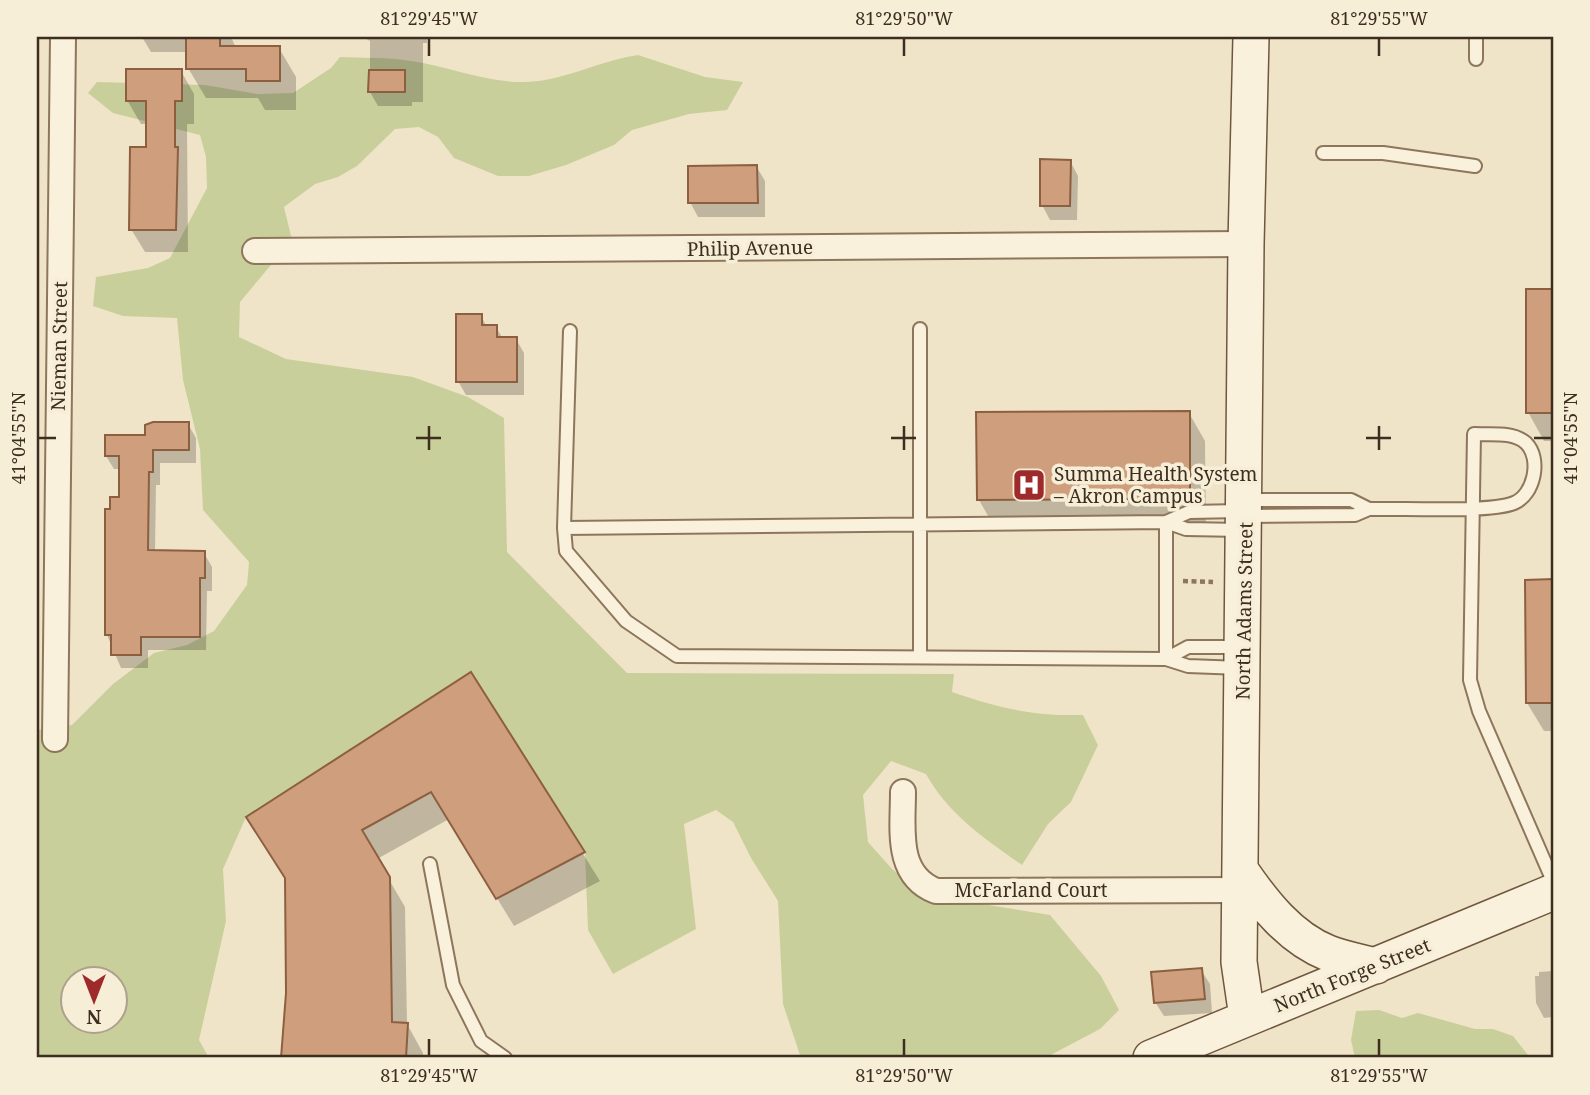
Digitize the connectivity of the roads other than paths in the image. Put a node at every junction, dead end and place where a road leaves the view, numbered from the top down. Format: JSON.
{"nodes":[{"id":1,"x":63,"y":37,"type":"edge"},
{"id":2,"x":1251,"y":37,"type":"edge"},
{"id":3,"x":1476,"y":37,"type":"edge"},
{"id":4,"x":1476,"y":59,"type":"dead end"},
{"id":5,"x":1323,"y":153,"type":"dead end"},
{"id":6,"x":1475,"y":166,"type":"dead end"},
{"id":7,"x":1246,"y":244,"type":"junction"},
{"id":8,"x":255,"y":251,"type":"dead end"},
{"id":9,"x":920,"y":329,"type":"dead end"},
{"id":10,"x":569,"y":331,"type":"dead end"},
{"id":11,"x":1474,"y":507,"type":"junction"},
{"id":12,"x":1245,"y":514,"type":"junction"},
{"id":13,"x":1166,"y":522,"type":"junction"},
{"id":14,"x":922,"y":524,"type":"junction"},
{"id":15,"x":564,"y":528,"type":"junction"},
{"id":16,"x":920,"y":656,"type":"junction"},
{"id":17,"x":1243,"y":657,"type":"junction"},
{"id":18,"x":1166,"y":659,"type":"junction"},
{"id":19,"x":55,"y":739,"type":"dead end"},
{"id":20,"x":903,"y":792,"type":"dead end"},
{"id":21,"x":430,"y":864,"type":"dead end"},
{"id":22,"x":1240,"y":880,"type":"junction"},
{"id":23,"x":1553,"y":881,"type":"edge"},
{"id":24,"x":1553,"y":892,"type":"edge"},
{"id":25,"x":1376,"y":966,"type":"junction"},
{"id":26,"x":1247,"y":1017,"type":"junction"},
{"id":27,"x":1189,"y":1051,"type":"edge"},
{"id":28,"x":505,"y":1058,"type":"edge"},
{"id":29,"x":1151,"y":1058,"type":"edge"}],
"edges":[{"from":1,"to":19,"type":"street","name":"Nieman Street"},
{"from":2,"to":7,"type":"street","name":"North Adams Street"},
{"from":3,"to":4,"type":"lane"},
{"from":5,"to":6,"type":"lane"},
{"from":7,"to":8,"type":"street","name":"Philip Avenue"},
{"from":7,"to":12,"type":"street","name":"North Adams Street"},
{"from":9,"to":14,"type":"lane"},
{"from":10,"to":15,"type":"lane"},
{"from":11,"to":11,"type":"lane"},
{"from":11,"to":12,"type":"lane"},
{"from":11,"to":23,"type":"lane"},
{"from":12,"to":13,"type":"lane"},
{"from":12,"to":13,"type":"lane"},
{"from":12,"to":17,"type":"street","name":"North Adams Street"},
{"from":13,"to":14,"type":"lane"},
{"from":13,"to":18,"type":"lane"},
{"from":14,"to":15,"type":"lane"},
{"from":14,"to":16,"type":"lane"},
{"from":15,"to":16,"type":"lane"},
{"from":16,"to":18,"type":"lane"},
{"from":17,"to":18,"type":"lane"},
{"from":17,"to":18,"type":"lane"},
{"from":17,"to":22,"type":"street","name":"North Adams Street"},
{"from":20,"to":22,"type":"street","name":"McFarland Court"},
{"from":21,"to":28,"type":"lane"},
{"from":22,"to":25,"type":"street"},
{"from":22,"to":26,"type":"street","name":"North Adams Street"},
{"from":24,"to":25,"type":"street","name":"North Forge Street"},
{"from":25,"to":26,"type":"street","name":"North Forge Street"},
{"from":26,"to":27,"type":"street","name":"North Forge Street"},
{"from":27,"to":29,"type":"street","name":"North Forge Street"}]}
